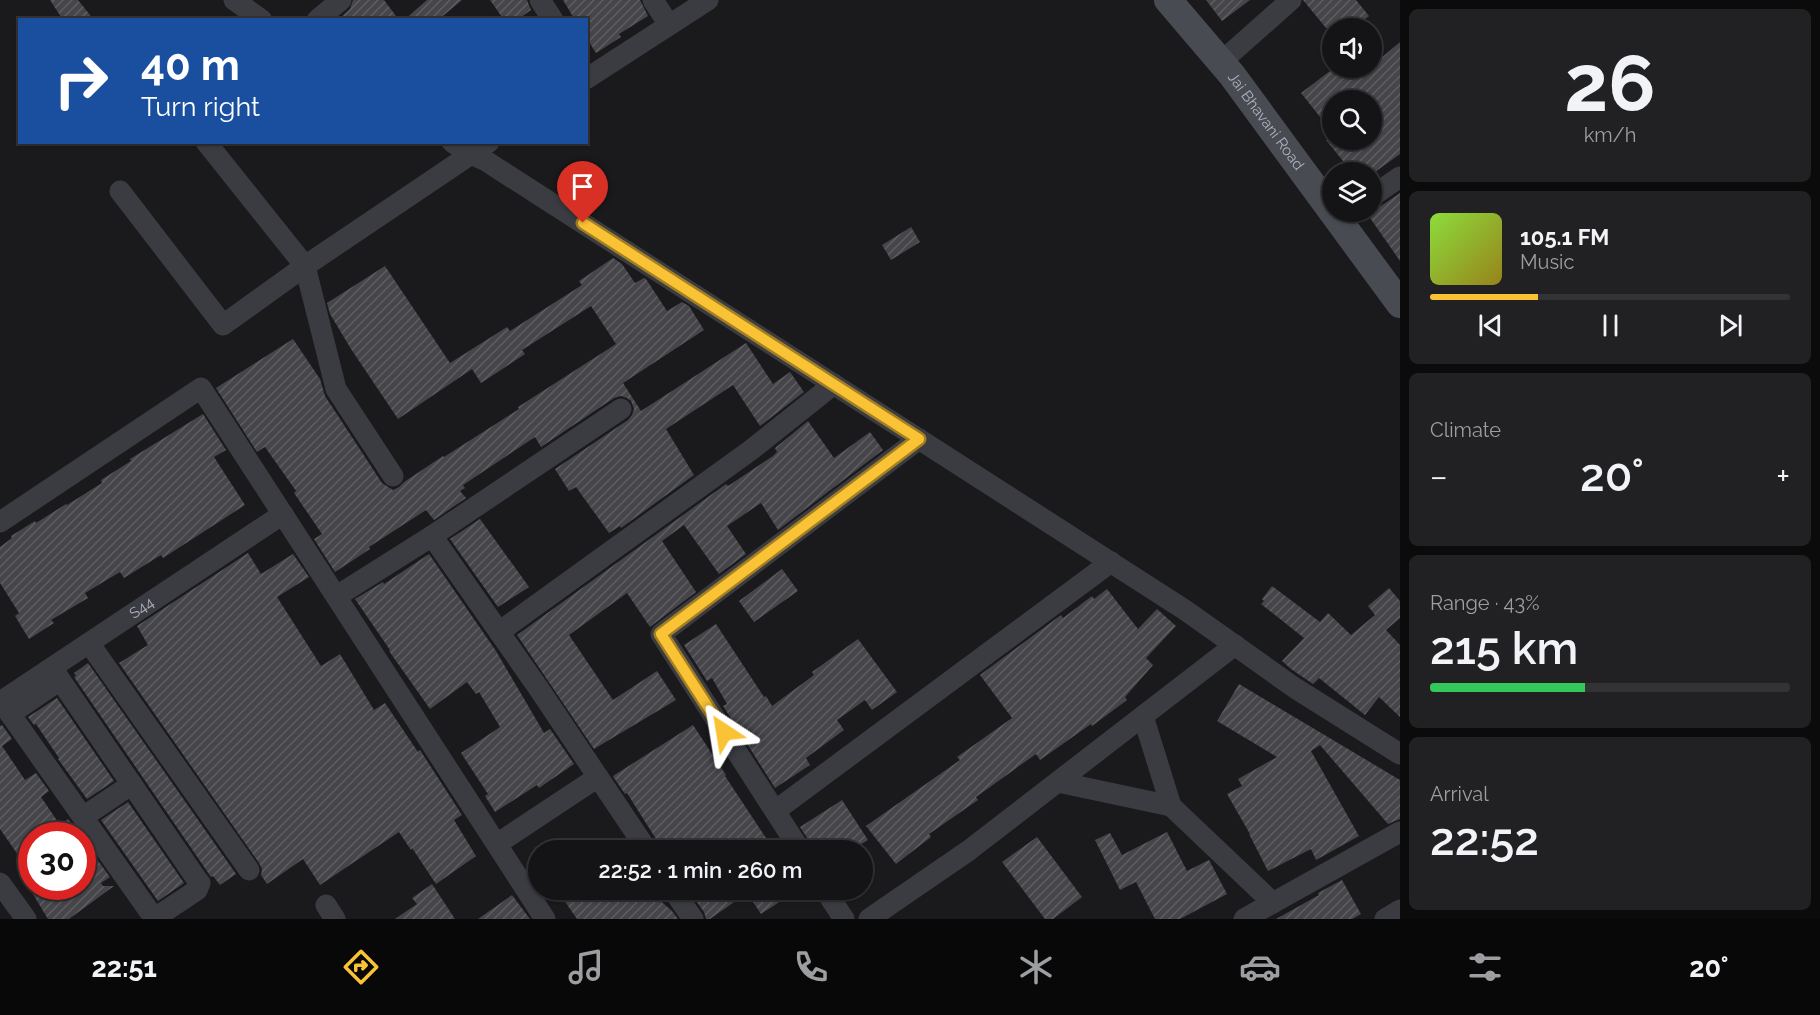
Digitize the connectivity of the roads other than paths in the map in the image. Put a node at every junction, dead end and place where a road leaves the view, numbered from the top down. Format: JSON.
{"nodes":[{"id":1,"x":234,"y":0,"type":"edge"},
{"id":2,"x":341,"y":0,"type":"edge"},
{"id":3,"x":540,"y":0,"type":"edge"},
{"id":4,"x":653,"y":0,"type":"edge"},
{"id":5,"x":708,"y":0,"type":"edge"},
{"id":6,"x":1168,"y":0,"type":"edge"},
{"id":7,"x":1291,"y":0,"type":"edge"},
{"id":8,"x":259,"y":18,"type":"edge"},
{"id":9,"x":319,"y":18,"type":"edge"},
{"id":10,"x":553,"y":18,"type":"edge"},
{"id":11,"x":669,"y":25,"type":"junction"},
{"id":12,"x":1221,"y":62,"type":"junction"},
{"id":13,"x":588,"y":74,"type":"edge"},
{"id":14,"x":208,"y":144,"type":"edge"},
{"id":15,"x":455,"y":144,"type":"edge"},
{"id":16,"x":486,"y":144,"type":"edge"},
{"id":17,"x":471,"y":154,"type":"junction"},
{"id":18,"x":1400,"y":177,"type":"edge"},
{"id":19,"x":1322,"y":188,"type":"edge"},
{"id":20,"x":1382,"y":189,"type":"edge"},
{"id":21,"x":120,"y":191,"type":"dead end"},
{"id":22,"x":1348,"y":222,"type":"edge"},
{"id":23,"x":305,"y":266,"type":"junction"},
{"id":24,"x":1400,"y":304,"type":"edge"},
{"id":25,"x":834,"y":384,"type":"junction"},
{"id":26,"x":621,"y":409,"type":"dead end"},
{"id":27,"x":919,"y":439,"type":"junction"},
{"id":28,"x":393,"y":476,"type":"dead end"},
{"id":29,"x":283,"y":514,"type":"junction"},
{"id":30,"x":0,"y":522,"type":"edge"},
{"id":31,"x":432,"y":536,"type":"junction"},
{"id":32,"x":1111,"y":562,"type":"junction"},
{"id":33,"x":337,"y":596,"type":"junction"},
{"id":34,"x":499,"y":632,"type":"junction"},
{"id":35,"x":89,"y":643,"type":"junction"},
{"id":36,"x":1235,"y":645,"type":"junction"},
{"id":37,"x":56,"y":674,"type":"junction"},
{"id":38,"x":4,"y":706,"type":"edge"},
{"id":39,"x":1143,"y":716,"type":"junction"},
{"id":40,"x":1400,"y":754,"type":"edge"},
{"id":41,"x":598,"y":777,"type":"junction"},
{"id":42,"x":1058,"y":782,"type":"junction"},
{"id":43,"x":132,"y":784,"type":"junction"},
{"id":44,"x":1171,"y":806,"type":"junction"},
{"id":45,"x":775,"y":811,"type":"junction"},
{"id":46,"x":83,"y":817,"type":"junction"},
{"id":47,"x":1400,"y":832,"type":"edge"},
{"id":48,"x":640,"y":840,"type":"edge"},
{"id":49,"x":794,"y":840,"type":"edge"},
{"id":50,"x":497,"y":844,"type":"junction"},
{"id":51,"x":249,"y":870,"type":"dead end"},
{"id":52,"x":0,"y":883,"type":"edge"},
{"id":53,"x":680,"y":900,"type":"edge"},
{"id":54,"x":832,"y":900,"type":"edge"},
{"id":55,"x":1273,"y":903,"type":"junction"},
{"id":56,"x":1400,"y":910,"type":"edge"},
{"id":57,"x":26,"y":919,"type":"edge"},
{"id":58,"x":545,"y":919,"type":"edge"},
{"id":59,"x":693,"y":919,"type":"edge"},
{"id":60,"x":844,"y":919,"type":"edge"},
{"id":61,"x":869,"y":919,"type":"edge"},
{"id":62,"x":1244,"y":919,"type":"edge"},
{"id":63,"x":1384,"y":919,"type":"edge"}],
"edges":[{"from":1,"to":8,"type":"street"},
{"from":2,"to":9,"type":"street"},
{"from":3,"to":10,"type":"street"},
{"from":4,"to":11,"type":"street"},
{"from":5,"to":11,"type":"street"},
{"from":6,"to":12,"type":"street","name":"Jai Bhavani Road"},
{"from":7,"to":12,"type":"street"},
{"from":11,"to":13,"type":"street"},
{"from":12,"to":19,"type":"street","name":"Jai Bhavani Road"},
{"from":14,"to":23,"type":"street"},
{"from":15,"to":17,"type":"street"},
{"from":16,"to":17,"type":"street"},
{"from":17,"to":23,"type":"street"},
{"from":17,"to":25,"type":"street"},
{"from":18,"to":20,"type":"street"},
{"from":21,"to":23,"type":"street"},
{"from":22,"to":24,"type":"street","name":"Jai Bhavani Road"},
{"from":23,"to":28,"type":"street"},
{"from":25,"to":27,"type":"street"},
{"from":25,"to":34,"type":"street"},
{"from":26,"to":31,"type":"street"},
{"from":27,"to":32,"type":"street"},
{"from":27,"to":45,"type":"street"},
{"from":29,"to":30,"type":"street"},
{"from":29,"to":33,"type":"street"},
{"from":29,"to":35,"type":"street","name":"S44"},
{"from":31,"to":33,"type":"street"},
{"from":31,"to":34,"type":"street"},
{"from":32,"to":36,"type":"street"},
{"from":32,"to":45,"type":"street"},
{"from":33,"to":50,"type":"street"},
{"from":34,"to":41,"type":"street"},
{"from":35,"to":37,"type":"street","name":"S44"},
{"from":35,"to":51,"type":"street"},
{"from":36,"to":39,"type":"street"},
{"from":36,"to":40,"type":"street"},
{"from":37,"to":38,"type":"street","name":"S44"},
{"from":37,"to":43,"type":"street"},
{"from":38,"to":46,"type":"street"},
{"from":39,"to":42,"type":"street"},
{"from":39,"to":44,"type":"street"},
{"from":41,"to":48,"type":"street"},
{"from":41,"to":50,"type":"street"},
{"from":42,"to":44,"type":"street"},
{"from":42,"to":61,"type":"street"},
{"from":43,"to":46,"type":"street"},
{"from":43,"to":46,"type":"street"},
{"from":44,"to":55,"type":"street"},
{"from":45,"to":49,"type":"street"},
{"from":47,"to":55,"type":"street"},
{"from":50,"to":58,"type":"street"},
{"from":52,"to":57,"type":"street"},
{"from":53,"to":59,"type":"street"},
{"from":54,"to":60,"type":"street"},
{"from":55,"to":62,"type":"street"},
{"from":56,"to":63,"type":"street"}]}
